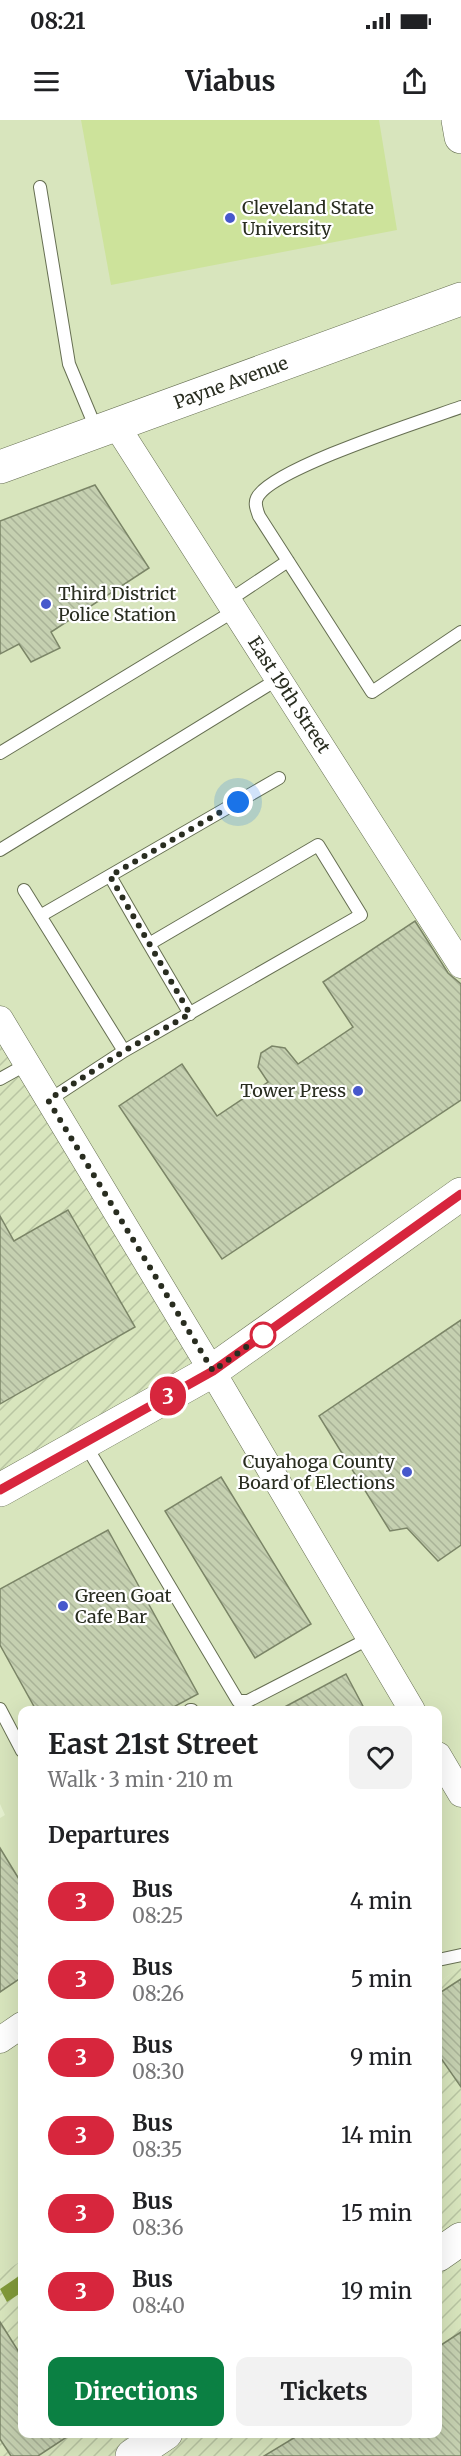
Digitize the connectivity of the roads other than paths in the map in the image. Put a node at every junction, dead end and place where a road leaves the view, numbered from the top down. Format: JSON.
{"nodes":[{"id":1,"x":458,"y":120,"type":"edge"},
{"id":2,"x":461,"y":137,"type":"edge"},
{"id":3,"x":40,"y":187,"type":"dead end"},
{"id":4,"x":461,"y":299,"type":"edge"},
{"id":5,"x":461,"y":407,"type":"edge"},
{"id":6,"x":107,"y":429,"type":"junction"},
{"id":7,"x":0,"y":467,"type":"edge"},
{"id":8,"x":288,"y":561,"type":"junction"},
{"id":9,"x":231,"y":606,"type":"junction"},
{"id":10,"x":461,"y":632,"type":"edge"},
{"id":11,"x":278,"y":679,"type":"junction"},
{"id":12,"x":0,"y":753,"type":"edge"},
{"id":13,"x":279,"y":778,"type":"dead end"},
{"id":14,"x":0,"y":850,"type":"edge"},
{"id":15,"x":110,"y":876,"type":"junction"},
{"id":16,"x":24,"y":890,"type":"dead end"},
{"id":17,"x":40,"y":916,"type":"junction"},
{"id":18,"x":149,"y":944,"type":"junction"},
{"id":19,"x":461,"y":965,"type":"edge"},
{"id":20,"x":190,"y":1014,"type":"junction"},
{"id":21,"x":0,"y":1019,"type":"edge"},
{"id":22,"x":124,"y":1051,"type":"junction"},
{"id":23,"x":27,"y":1064,"type":"junction"},
{"id":24,"x":0,"y":1079,"type":"edge"},
{"id":25,"x":48,"y":1100,"type":"junction"},
{"id":26,"x":461,"y":1194,"type":"edge"},
{"id":27,"x":213,"y":1371,"type":"junction"},
{"id":28,"x":85,"y":1443,"type":"junction"},
{"id":29,"x":0,"y":1490,"type":"edge"},
{"id":30,"x":370,"y":1638,"type":"junction"},
{"id":31,"x":410,"y":1706,"type":"edge"},
{"id":32,"x":0,"y":1709,"type":"edge"},
{"id":33,"x":18,"y":1743,"type":"edge"},
{"id":34,"x":442,"y":1762,"type":"edge"},
{"id":35,"x":461,"y":1794,"type":"edge"},
{"id":36,"x":461,"y":1955,"type":"edge"},
{"id":37,"x":442,"y":1959,"type":"edge"},
{"id":38,"x":18,"y":2028,"type":"edge"},
{"id":39,"x":0,"y":2040,"type":"edge"},
{"id":40,"x":461,"y":2239,"type":"edge"},
{"id":41,"x":442,"y":2251,"type":"edge"},
{"id":42,"x":159,"y":2438,"type":"edge"},
{"id":43,"x":132,"y":2456,"type":"edge"}],
"edges":[{"from":1,"to":2,"type":"main road"},
{"from":3,"to":6,"type":"lane"},
{"from":4,"to":6,"type":"main road","name":"Payne Avenue"},
{"from":5,"to":8,"type":"lane"},
{"from":6,"to":7,"type":"main road","name":"Payne Avenue"},
{"from":6,"to":9,"type":"street","name":"East 19th Street"},
{"from":8,"to":9,"type":"lane"},
{"from":8,"to":10,"type":"lane"},
{"from":9,"to":11,"type":"street","name":"East 19th Street"},
{"from":9,"to":12,"type":"lane"},
{"from":11,"to":14,"type":"lane"},
{"from":11,"to":19,"type":"street","name":"East 19th Street"},
{"from":13,"to":15,"type":"lane"},
{"from":15,"to":17,"type":"lane"},
{"from":15,"to":18,"type":"lane"},
{"from":16,"to":17,"type":"lane"},
{"from":17,"to":22,"type":"lane"},
{"from":18,"to":20,"type":"lane"},
{"from":18,"to":20,"type":"lane"},
{"from":20,"to":22,"type":"lane"},
{"from":21,"to":23,"type":"street"},
{"from":22,"to":25,"type":"lane"},
{"from":23,"to":24,"type":"lane"},
{"from":23,"to":25,"type":"street"},
{"from":25,"to":27,"type":"street"},
{"from":26,"to":27,"type":"main road"},
{"from":27,"to":28,"type":"main road"},
{"from":27,"to":30,"type":"street"},
{"from":28,"to":29,"type":"main road"},
{"from":28,"to":30,"type":"lane"},
{"from":30,"to":31,"type":"street"},
{"from":32,"to":33,"type":"lane"},
{"from":34,"to":35,"type":"street"},
{"from":36,"to":37,"type":"lane"},
{"from":38,"to":39,"type":"street"},
{"from":40,"to":41,"type":"main road"},
{"from":42,"to":43,"type":"main road"}]}
